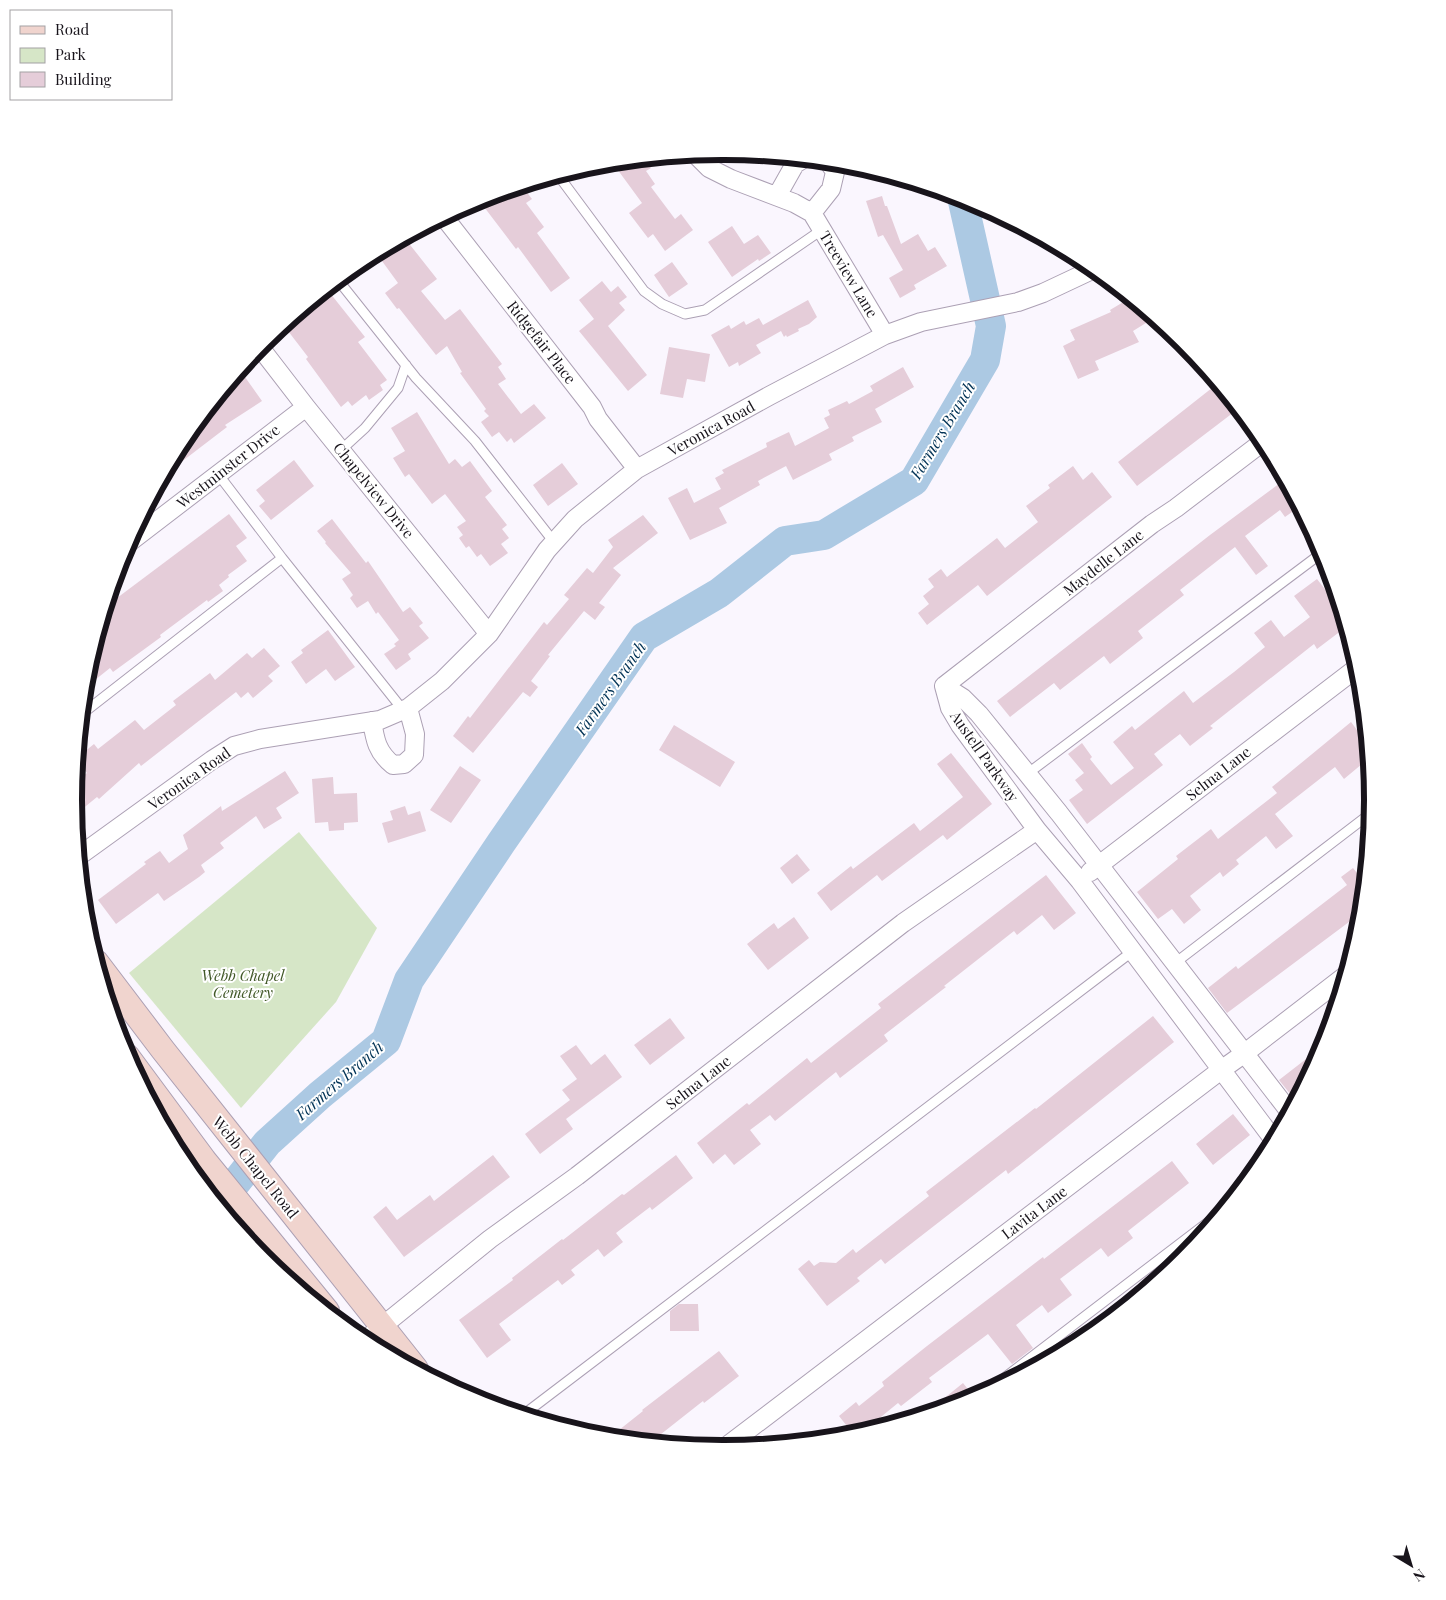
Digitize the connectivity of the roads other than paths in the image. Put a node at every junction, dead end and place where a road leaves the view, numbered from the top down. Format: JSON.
{"nodes":[{"id":1,"x":702,"y":161,"type":"edge"},
{"id":2,"x":795,"y":164,"type":"edge"},
{"id":3,"x":833,"y":170,"type":"edge"},
{"id":4,"x":562,"y":180,"type":"edge"},
{"id":5,"x":776,"y":196,"type":"junction"},
{"id":6,"x":812,"y":213,"type":"junction"},
{"id":7,"x":448,"y":222,"type":"edge"},
{"id":8,"x":822,"y":229,"type":"junction"},
{"id":9,"x":1086,"y":272,"type":"edge"},
{"id":10,"x":342,"y":285,"type":"edge"},
{"id":11,"x":885,"y":335,"type":"junction"},
{"id":12,"x":265,"y":352,"type":"edge"},
{"id":13,"x":406,"y":365,"type":"junction"},
{"id":14,"x":306,"y":407,"type":"junction"},
{"id":15,"x":1258,"y":447,"type":"edge"},
{"id":16,"x":341,"y":450,"type":"junction"},
{"id":17,"x":637,"y":469,"type":"junction"},
{"id":18,"x":218,"y":474,"type":"junction"},
{"id":19,"x":141,"y":533,"type":"edge"},
{"id":20,"x":554,"y":542,"type":"junction"},
{"id":21,"x":1316,"y":557,"type":"edge"},
{"id":22,"x":282,"y":558,"type":"junction"},
{"id":23,"x":488,"y":634,"type":"junction"},
{"id":24,"x":1351,"y":673,"type":"edge"},
{"id":25,"x":944,"y":686,"type":"junction"},
{"id":26,"x":89,"y":708,"type":"edge"},
{"id":27,"x":405,"y":709,"type":"junction"},
{"id":28,"x":372,"y":721,"type":"junction"},
{"id":29,"x":1027,"y":774,"type":"junction"},
{"id":30,"x":1363,"y":819,"type":"edge"},
{"id":31,"x":1037,"y":830,"type":"junction"},
{"id":32,"x":85,"y":852,"type":"edge"},
{"id":33,"x":1099,"y":865,"type":"junction"},
{"id":34,"x":1080,"y":881,"type":"junction"},
{"id":35,"x":1133,"y":952,"type":"junction"},
{"id":36,"x":1175,"y":963,"type":"junction"},
{"id":37,"x":1337,"y":982,"type":"edge"},
{"id":38,"x":114,"y":997,"type":"edge"},
{"id":39,"x":1245,"y":1053,"type":"junction"},
{"id":40,"x":1221,"y":1070,"type":"junction"},
{"id":41,"x":154,"y":1092,"type":"edge"},
{"id":42,"x":1285,"y":1106,"type":"edge"},
{"id":43,"x":1269,"y":1134,"type":"edge"},
{"id":44,"x":1197,"y":1231,"type":"edge"},
{"id":45,"x":308,"y":1288,"type":"edge"},
{"id":46,"x":373,"y":1333,"type":"edge"},
{"id":47,"x":389,"y":1347,"type":"edge"},
{"id":48,"x":1016,"y":1369,"type":"edge"},
{"id":49,"x":529,"y":1411,"type":"edge"},
{"id":50,"x":735,"y":1440,"type":"edge"}],
"edges":[{"from":1,"to":5,"type":"street","name":"Treeview Lane"},
{"from":2,"to":5,"type":"street"},
{"from":3,"to":6,"type":"street","name":"Treeview Lane"},
{"from":4,"to":8,"type":"lane"},
{"from":5,"to":6,"type":"street","name":"Treeview Lane"},
{"from":6,"to":8,"type":"street","name":"Treeview Lane"},
{"from":7,"to":17,"type":"street","name":"Ridgefair Place"},
{"from":8,"to":11,"type":"street","name":"Treeview Lane"},
{"from":9,"to":11,"type":"street","name":"Veronica Road"},
{"from":10,"to":13,"type":"lane"},
{"from":11,"to":17,"type":"street","name":"Veronica Road"},
{"from":12,"to":14,"type":"street","name":"Chapelview Drive"},
{"from":13,"to":16,"type":"lane"},
{"from":13,"to":20,"type":"lane"},
{"from":14,"to":16,"type":"street","name":"Chapelview Drive"},
{"from":14,"to":18,"type":"street","name":"Westminster Drive"},
{"from":15,"to":25,"type":"street","name":"Maydelle Lane"},
{"from":16,"to":23,"type":"street","name":"Chapelview Drive"},
{"from":17,"to":20,"type":"street","name":"Veronica Road"},
{"from":18,"to":19,"type":"street","name":"Westminster Drive"},
{"from":18,"to":22,"type":"lane"},
{"from":20,"to":23,"type":"street","name":"Veronica Road"},
{"from":21,"to":29,"type":"lane"},
{"from":22,"to":26,"type":"lane"},
{"from":22,"to":27,"type":"lane"},
{"from":23,"to":27,"type":"street","name":"Veronica Road"},
{"from":24,"to":33,"type":"street","name":"Selma Lane"},
{"from":25,"to":29,"type":"street","name":"Austell Parkway"},
{"from":25,"to":31,"type":"street","name":"Austell Parkway"},
{"from":27,"to":28,"type":"street","name":"Veronica Road"},
{"from":27,"to":28,"type":"street"},
{"from":28,"to":32,"type":"street","name":"Veronica Road"},
{"from":29,"to":33,"type":"street","name":"Austell Parkway"},
{"from":30,"to":36,"type":"lane"},
{"from":31,"to":34,"type":"street","name":"Austell Parkway"},
{"from":31,"to":46,"type":"street","name":"Selma Lane"},
{"from":33,"to":34,"type":"street","name":"Selma Lane"},
{"from":33,"to":36,"type":"street","name":"Austell Parkway"},
{"from":34,"to":35,"type":"street","name":"Austell Parkway"},
{"from":35,"to":40,"type":"street","name":"Austell Parkway"},
{"from":35,"to":49,"type":"lane"},
{"from":36,"to":39,"type":"street","name":"Austell Parkway"},
{"from":37,"to":39,"type":"street","name":"Lavita Lane"},
{"from":38,"to":46,"type":"main road","name":"Webb Chapel Road"},
{"from":39,"to":40,"type":"street","name":"Lavita Lane"},
{"from":39,"to":42,"type":"street","name":"Austell Parkway"},
{"from":40,"to":43,"type":"street","name":"Austell Parkway"},
{"from":40,"to":50,"type":"street","name":"Lavita Lane"},
{"from":41,"to":45,"type":"main road"},
{"from":44,"to":48,"type":"lane"},
{"from":46,"to":47,"type":"main road","name":"Webb Chapel Road"}]}
